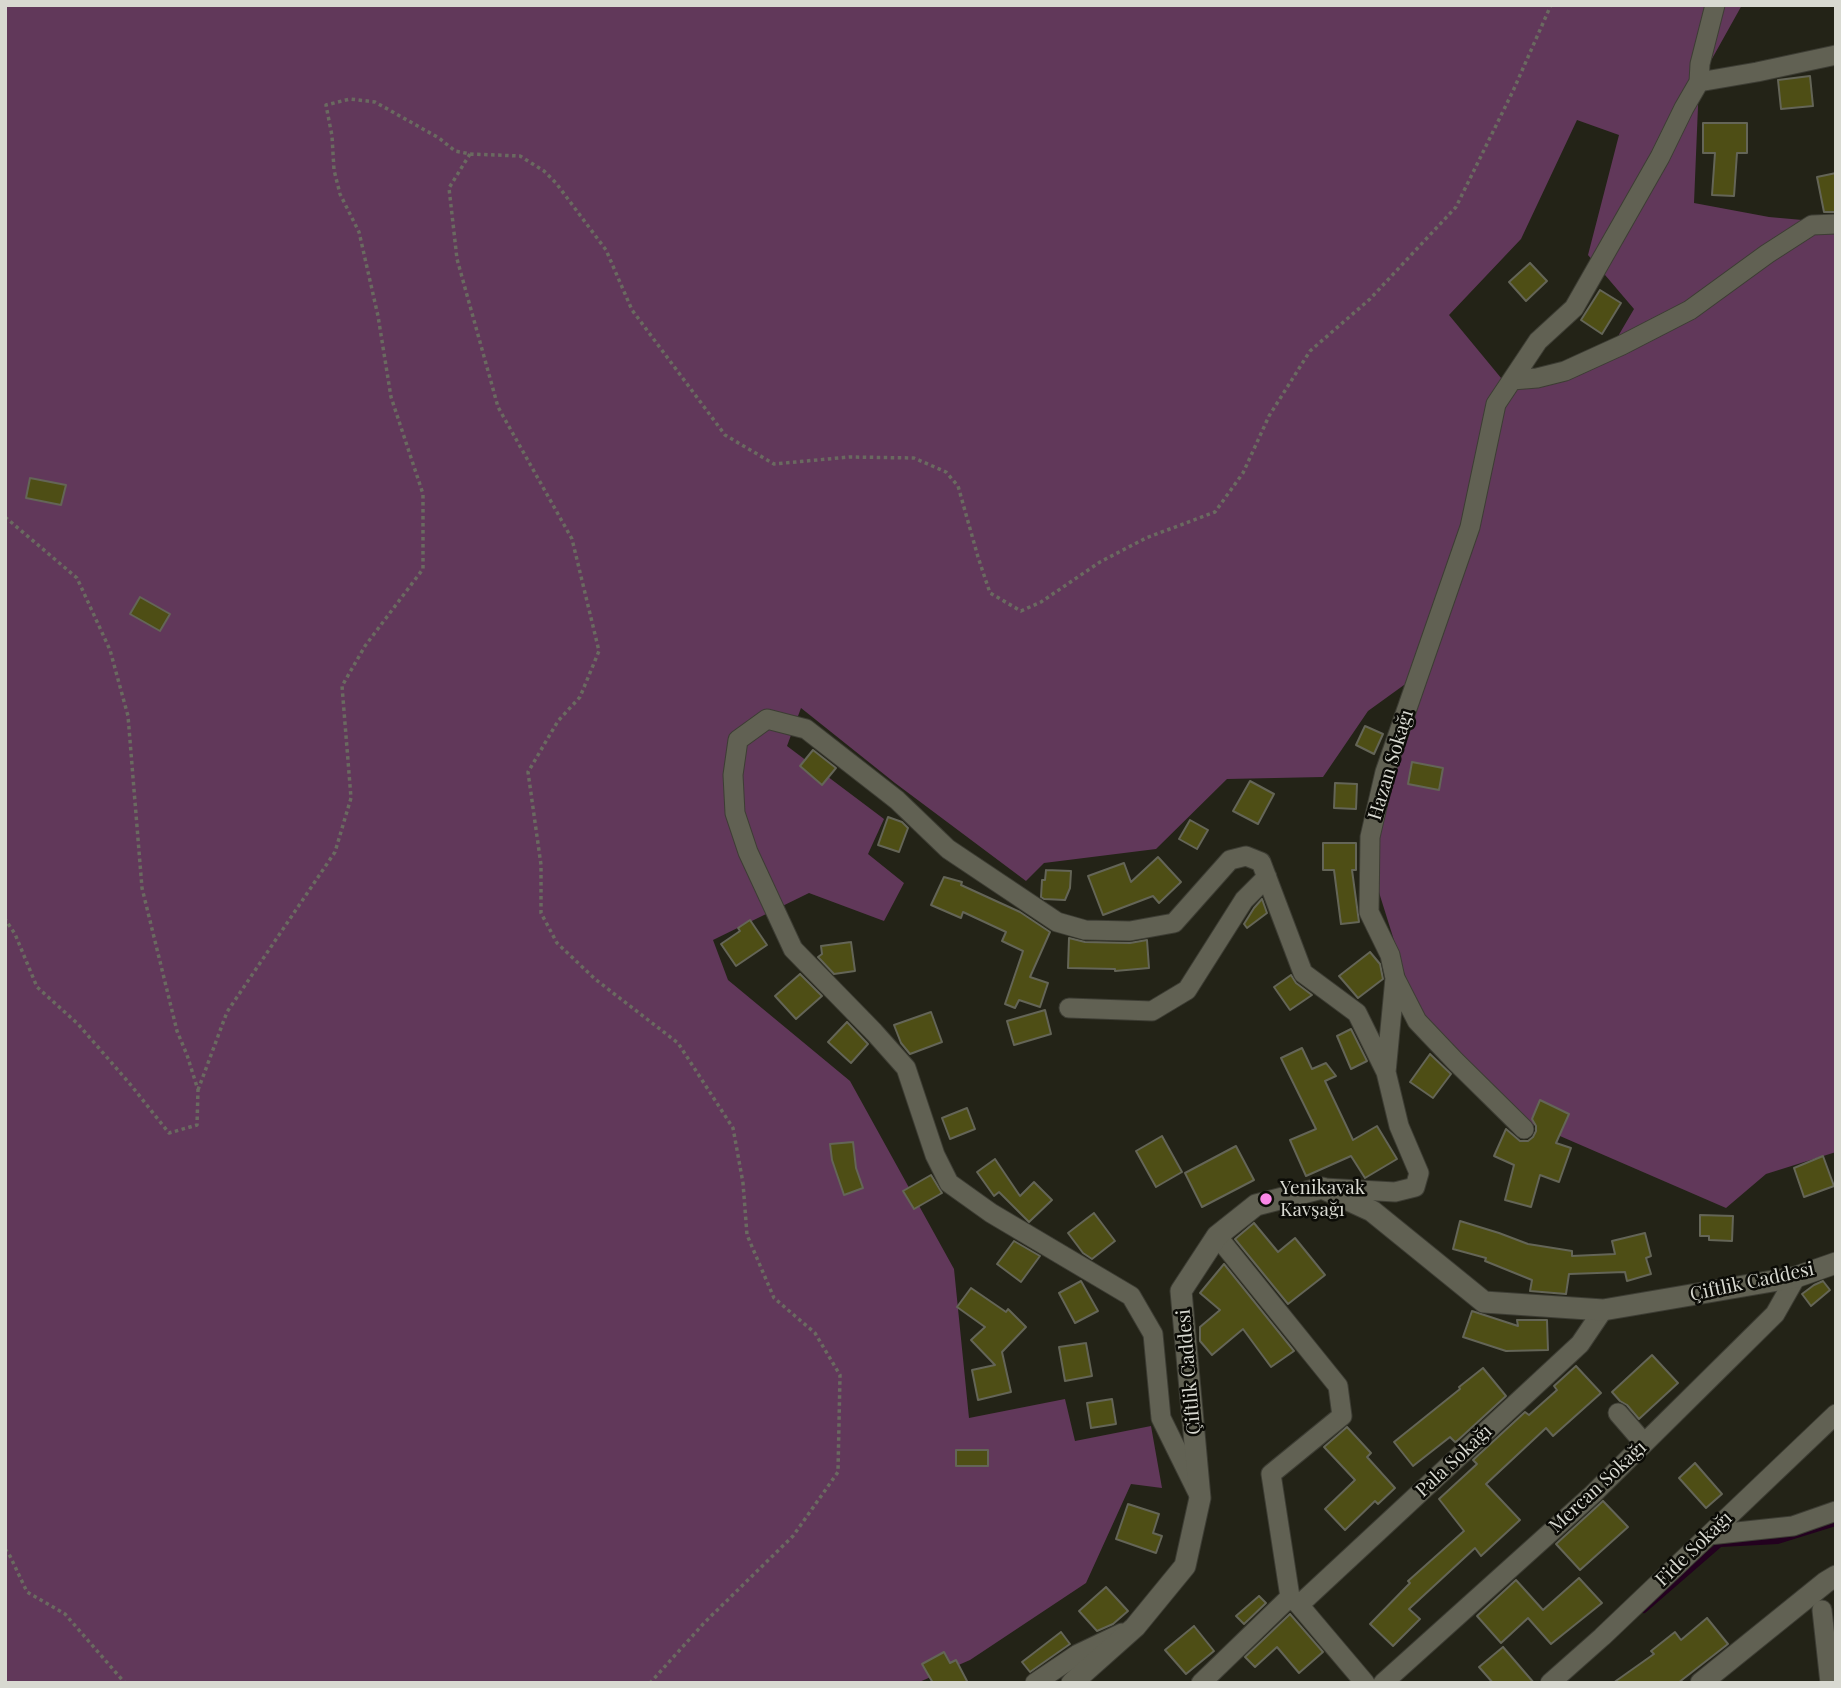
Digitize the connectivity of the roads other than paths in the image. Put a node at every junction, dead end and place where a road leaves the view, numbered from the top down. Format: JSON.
{"nodes":[{"id":1,"x":1716,"y":5,"type":"edge"},
{"id":2,"x":1836,"y":55,"type":"edge"},
{"id":3,"x":1699,"y":82,"type":"junction"},
{"id":4,"x":1836,"y":224,"type":"edge"},
{"id":5,"x":1512,"y":380,"type":"junction"},
{"id":6,"x":1267,"y":877,"type":"junction"},
{"id":7,"x":1395,"y":978,"type":"junction"},
{"id":8,"x":1069,"y":1008,"type":"dead end"},
{"id":9,"x":1387,"y":1072,"type":"junction"},
{"id":10,"x":1524,"y":1129,"type":"dead end"},
{"id":11,"x":1322,"y":1188,"type":"junction"},
{"id":12,"x":1217,"y":1236,"type":"junction"},
{"id":13,"x":1836,"y":1263,"type":"edge"},
{"id":14,"x":1796,"y":1277,"type":"junction"},
{"id":15,"x":1603,"y":1310,"type":"junction"},
{"id":16,"x":1618,"y":1413,"type":"dead end"},
{"id":17,"x":1836,"y":1414,"type":"edge"},
{"id":18,"x":1644,"y":1443,"type":"junction"},
{"id":19,"x":1200,"y":1497,"type":"junction"},
{"id":20,"x":1836,"y":1511,"type":"edge"},
{"id":21,"x":1709,"y":1535,"type":"junction"},
{"id":22,"x":1836,"y":1576,"type":"edge"},
{"id":23,"x":1294,"y":1601,"type":"junction"},
{"id":24,"x":1829,"y":1605,"type":"edge"},
{"id":25,"x":1795,"y":1608,"type":"junction"},
{"id":26,"x":1135,"y":1627,"type":"junction"},
{"id":27,"x":1035,"y":1683,"type":"edge"},
{"id":28,"x":1072,"y":1683,"type":"edge"},
{"id":29,"x":1201,"y":1683,"type":"edge"},
{"id":30,"x":1365,"y":1683,"type":"edge"},
{"id":31,"x":1383,"y":1683,"type":"edge"},
{"id":32,"x":1550,"y":1683,"type":"edge"},
{"id":33,"x":1701,"y":1683,"type":"edge"},
{"id":34,"x":1830,"y":1683,"type":"edge"}],
"edges":[{"from":1,"to":3,"type":"street"},
{"from":2,"to":3,"type":"street"},
{"from":3,"to":5,"type":"street","name":"Hazan Sokağı"},
{"from":4,"to":5,"type":"street"},
{"from":5,"to":7,"type":"street","name":"Hazan Sokağı"},
{"from":6,"to":8,"type":"street"},
{"from":6,"to":9,"type":"street"},
{"from":6,"to":19,"type":"street"},
{"from":7,"to":9,"type":"street","name":"Hazan Sokağı"},
{"from":7,"to":10,"type":"street"},
{"from":9,"to":11,"type":"street","name":"Hazan Sokağı"},
{"from":11,"to":12,"type":"street","name":"Çiftlik Caddesi"},
{"from":11,"to":15,"type":"street","name":"Çiftlik Caddesi"},
{"from":12,"to":19,"type":"street","name":"Çiftlik Caddesi"},
{"from":12,"to":23,"type":"street"},
{"from":13,"to":14,"type":"street","name":"Çiftlik Caddesi"},
{"from":14,"to":15,"type":"street","name":"Çiftlik Caddesi"},
{"from":14,"to":18,"type":"street","name":"Mercan Sokağı"},
{"from":15,"to":23,"type":"street","name":"Pala Sokağı"},
{"from":16,"to":18,"type":"street"},
{"from":17,"to":21,"type":"street","name":"Fide Sokağı"},
{"from":18,"to":31,"type":"street","name":"Mercan Sokağı"},
{"from":19,"to":26,"type":"street","name":"Çiftlik Caddesi"},
{"from":20,"to":21,"type":"street"},
{"from":21,"to":32,"type":"street","name":"Fide Sokağı"},
{"from":22,"to":25,"type":"street"},
{"from":23,"to":29,"type":"street","name":"Pala Sokağı"},
{"from":23,"to":30,"type":"street"},
{"from":24,"to":25,"type":"street"},
{"from":24,"to":34,"type":"street"},
{"from":25,"to":33,"type":"street"},
{"from":26,"to":27,"type":"street"},
{"from":26,"to":28,"type":"street","name":"Çiftlik Caddesi"}]}
